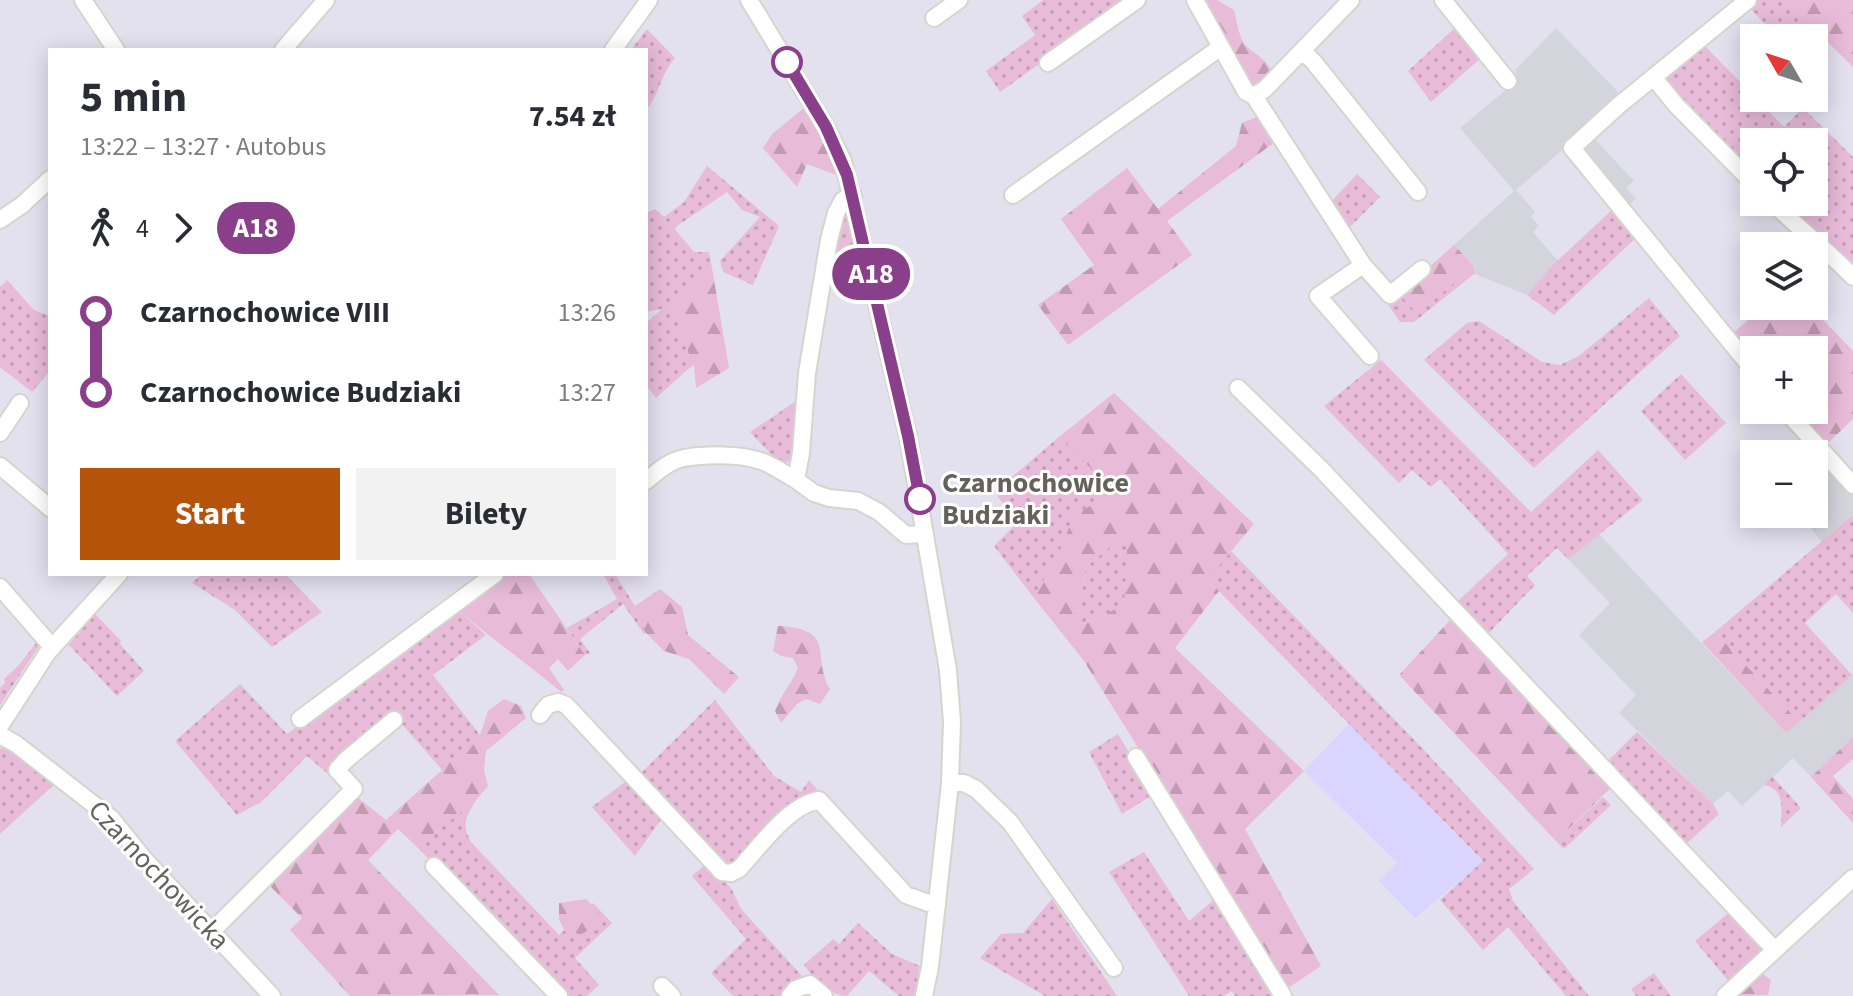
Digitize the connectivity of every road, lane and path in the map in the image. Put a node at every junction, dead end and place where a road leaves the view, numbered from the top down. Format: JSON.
{"nodes":[{"id":1,"x":83,"y":0,"type":"edge"},
{"id":2,"x":326,"y":0,"type":"edge"},
{"id":3,"x":649,"y":0,"type":"edge"},
{"id":4,"x":749,"y":0,"type":"edge"},
{"id":5,"x":959,"y":0,"type":"edge"},
{"id":6,"x":1137,"y":0,"type":"edge"},
{"id":7,"x":1195,"y":0,"type":"edge"},
{"id":8,"x":1351,"y":0,"type":"edge"},
{"id":9,"x":1443,"y":0,"type":"edge"},
{"id":10,"x":1748,"y":0,"type":"edge"},
{"id":11,"x":934,"y":18,"type":"dead end"},
{"id":12,"x":1221,"y":47,"type":"junction"},
{"id":13,"x":115,"y":48,"type":"edge"},
{"id":14,"x":285,"y":48,"type":"edge"},
{"id":15,"x":614,"y":48,"type":"edge"},
{"id":16,"x":1302,"y":51,"type":"junction"},
{"id":17,"x":1048,"y":63,"type":"dead end"},
{"id":18,"x":1654,"y":78,"type":"junction"},
{"id":19,"x":1508,"y":81,"type":"dead end"},
{"id":20,"x":1254,"y":96,"type":"junction"},
{"id":21,"x":1740,"y":170,"type":"edge"},
{"id":22,"x":48,"y":181,"type":"edge"},
{"id":23,"x":1418,"y":192,"type":"dead end"},
{"id":24,"x":1013,"y":195,"type":"dead end"},
{"id":25,"x":853,"y":196,"type":"junction"},
{"id":26,"x":1786,"y":216,"type":"edge"},
{"id":27,"x":0,"y":220,"type":"edge"},
{"id":28,"x":1363,"y":265,"type":"junction"},
{"id":29,"x":1422,"y":269,"type":"dead end"},
{"id":30,"x":1853,"y":277,"type":"edge"},
{"id":31,"x":1740,"y":354,"type":"edge"},
{"id":32,"x":1370,"y":356,"type":"dead end"},
{"id":33,"x":1238,"y":388,"type":"dead end"},
{"id":34,"x":20,"y":403,"type":"dead end"},
{"id":35,"x":1798,"y":424,"type":"edge"},
{"id":36,"x":0,"y":433,"type":"edge"},
{"id":37,"x":0,"y":466,"type":"edge"},
{"id":38,"x":648,"y":479,"type":"edge"},
{"id":39,"x":796,"y":480,"type":"junction"},
{"id":40,"x":1853,"y":485,"type":"edge"},
{"id":41,"x":48,"y":506,"type":"edge"},
{"id":42,"x":925,"y":534,"type":"junction"},
{"id":43,"x":117,"y":576,"type":"edge"},
{"id":44,"x":492,"y":576,"type":"edge"},
{"id":45,"x":0,"y":587,"type":"edge"},
{"id":46,"x":52,"y":647,"type":"junction"},
{"id":47,"x":540,"y":715,"type":"dead end"},
{"id":48,"x":300,"y":719,"type":"dead end"},
{"id":49,"x":394,"y":720,"type":"dead end"},
{"id":50,"x":0,"y":726,"type":"edge"},
{"id":51,"x":0,"y":735,"type":"edge"},
{"id":52,"x":1136,"y":757,"type":"dead end"},
{"id":53,"x":950,"y":783,"type":"junction"},
{"id":54,"x":434,"y":866,"type":"dead end"},
{"id":55,"x":1851,"y":884,"type":"edge"},
{"id":56,"x":937,"y":906,"type":"junction"},
{"id":57,"x":212,"y":931,"type":"junction"},
{"id":58,"x":1775,"y":950,"type":"junction"},
{"id":59,"x":1114,"y":968,"type":"dead end"},
{"id":60,"x":272,"y":996,"type":"edge"},
{"id":61,"x":559,"y":996,"type":"edge"},
{"id":62,"x":790,"y":996,"type":"edge"},
{"id":63,"x":824,"y":996,"type":"edge"},
{"id":64,"x":924,"y":996,"type":"edge"},
{"id":65,"x":1283,"y":996,"type":"edge"},
{"id":66,"x":1725,"y":996,"type":"edge"}],
"edges":[{"from":1,"to":13,"type":"street"},
{"from":2,"to":14,"type":"street"},
{"from":3,"to":15,"type":"street"},
{"from":4,"to":25,"type":"street"},
{"from":5,"to":11,"type":"street"},
{"from":6,"to":17,"type":"street"},
{"from":7,"to":12,"type":"street"},
{"from":8,"to":16,"type":"street"},
{"from":9,"to":19,"type":"street"},
{"from":10,"to":18,"type":"street"},
{"from":12,"to":20,"type":"street"},
{"from":12,"to":24,"type":"street"},
{"from":16,"to":20,"type":"street"},
{"from":16,"to":23,"type":"street"},
{"from":18,"to":21,"type":"street"},
{"from":18,"to":31,"type":"street"},
{"from":20,"to":28,"type":"street"},
{"from":22,"to":27,"type":"street"},
{"from":25,"to":39,"type":"street"},
{"from":25,"to":42,"type":"street"},
{"from":26,"to":30,"type":"street"},
{"from":28,"to":29,"type":"street"},
{"from":28,"to":32,"type":"street"},
{"from":33,"to":58,"type":"street"},
{"from":34,"to":36,"type":"street"},
{"from":35,"to":40,"type":"street"},
{"from":37,"to":41,"type":"street"},
{"from":38,"to":39,"type":"street"},
{"from":39,"to":42,"type":"street"},
{"from":42,"to":53,"type":"street"},
{"from":43,"to":46,"type":"street"},
{"from":44,"to":48,"type":"street"},
{"from":45,"to":46,"type":"street"},
{"from":46,"to":50,"type":"street"},
{"from":47,"to":56,"type":"street"},
{"from":49,"to":57,"type":"street"},
{"from":51,"to":57,"type":"street","name":"Czarnochowicka"},
{"from":52,"to":65,"type":"street"},
{"from":53,"to":56,"type":"street"},
{"from":53,"to":59,"type":"street"},
{"from":54,"to":61,"type":"street"},
{"from":55,"to":58,"type":"street"},
{"from":56,"to":64,"type":"street"},
{"from":57,"to":60,"type":"street","name":"Czarnochowicka"},
{"from":58,"to":66,"type":"street"},
{"from":62,"to":63,"type":"street"}]}
